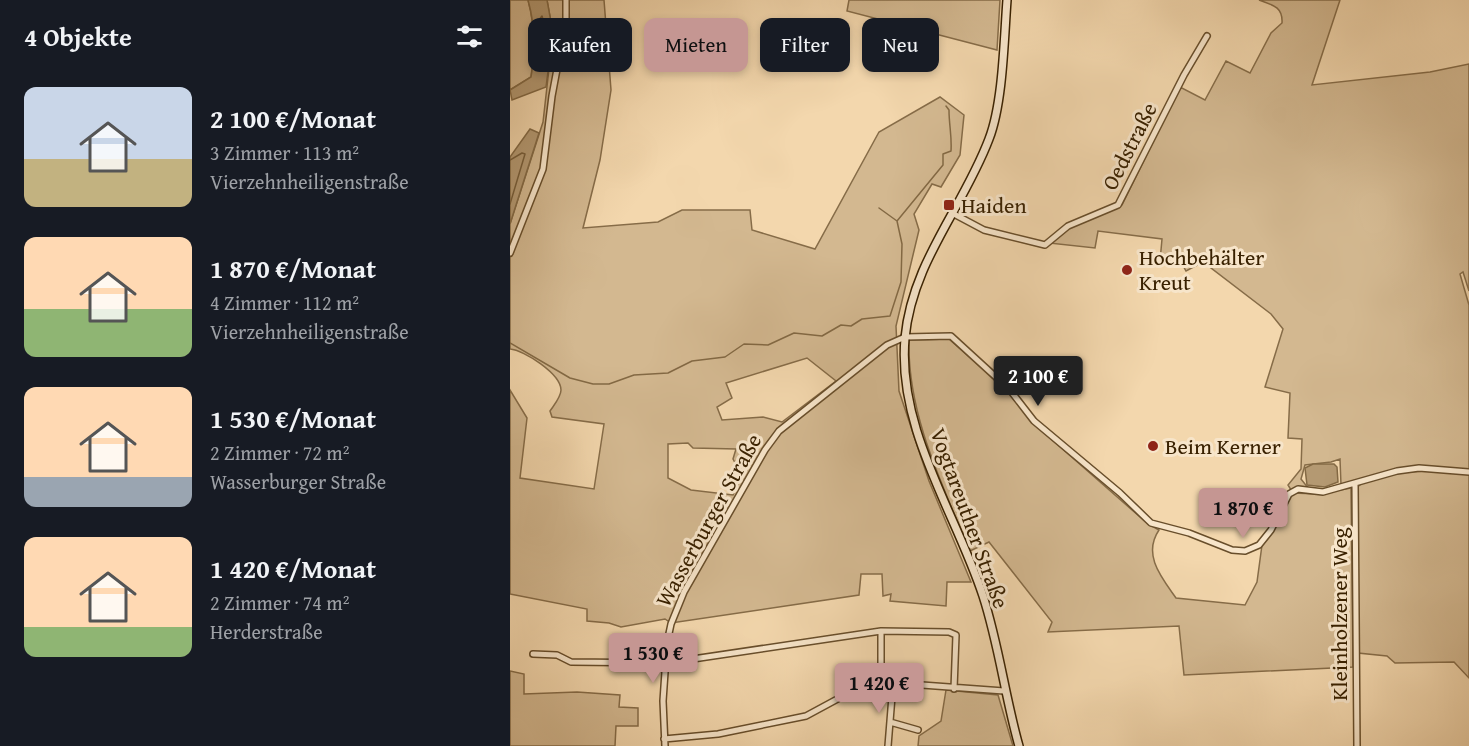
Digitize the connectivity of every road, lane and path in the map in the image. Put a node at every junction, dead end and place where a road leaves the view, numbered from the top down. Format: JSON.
{"nodes":[{"id":1,"x":566,"y":0,"type":"edge"},
{"id":2,"x":1007,"y":0,"type":"edge"},
{"id":3,"x":1207,"y":36,"type":"dead end"},
{"id":4,"x":952,"y":213,"type":"junction"},
{"id":5,"x":510,"y":253,"type":"edge"},
{"id":6,"x":905,"y":337,"type":"junction"},
{"id":7,"x":1469,"y":472,"type":"edge"},
{"id":8,"x":1355,"y":483,"type":"junction"},
{"id":9,"x":881,"y":631,"type":"junction"},
{"id":10,"x":533,"y":654,"type":"dead end"},
{"id":11,"x":666,"y":663,"type":"junction"},
{"id":12,"x":881,"y":682,"type":"junction"},
{"id":13,"x":893,"y":684,"type":"junction"},
{"id":14,"x":954,"y":689,"type":"junction"},
{"id":15,"x":1004,"y":691,"type":"junction"},
{"id":16,"x":890,"y":722,"type":"junction"},
{"id":17,"x":918,"y":730,"type":"dead end"},
{"id":18,"x":664,"y":739,"type":"junction"},
{"id":19,"x":664,"y":746,"type":"edge"},
{"id":20,"x":888,"y":746,"type":"edge"},
{"id":21,"x":1019,"y":746,"type":"edge"},
{"id":22,"x":1357,"y":746,"type":"edge"}],
"edges":[{"from":1,"to":5,"type":"street"},
{"from":2,"to":4,"type":"main road"},
{"from":3,"to":4,"type":"street","name":"Oedstraße"},
{"from":4,"to":6,"type":"main road"},
{"from":6,"to":8,"type":"street"},
{"from":6,"to":11,"type":"street","name":"Wasserburger Straße"},
{"from":6,"to":15,"type":"main road","name":"Vogtareuther Straße"},
{"from":7,"to":8,"type":"street"},
{"from":8,"to":22,"type":"street","name":"Kleinholzener Weg"},
{"from":9,"to":11,"type":"street"},
{"from":9,"to":12,"type":"street"},
{"from":9,"to":14,"type":"street"},
{"from":10,"to":11,"type":"street"},
{"from":11,"to":18,"type":"street","name":"Wasserburger Straße"},
{"from":12,"to":13,"type":"street"},
{"from":12,"to":18,"type":"street"},
{"from":13,"to":14,"type":"street"},
{"from":13,"to":16,"type":"street"},
{"from":14,"to":15,"type":"street"},
{"from":15,"to":21,"type":"main road","name":"Vogtareuther Straße"},
{"from":16,"to":17,"type":"street"},
{"from":16,"to":20,"type":"street"},
{"from":18,"to":19,"type":"street","name":"Wasserburger Straße"}]}
